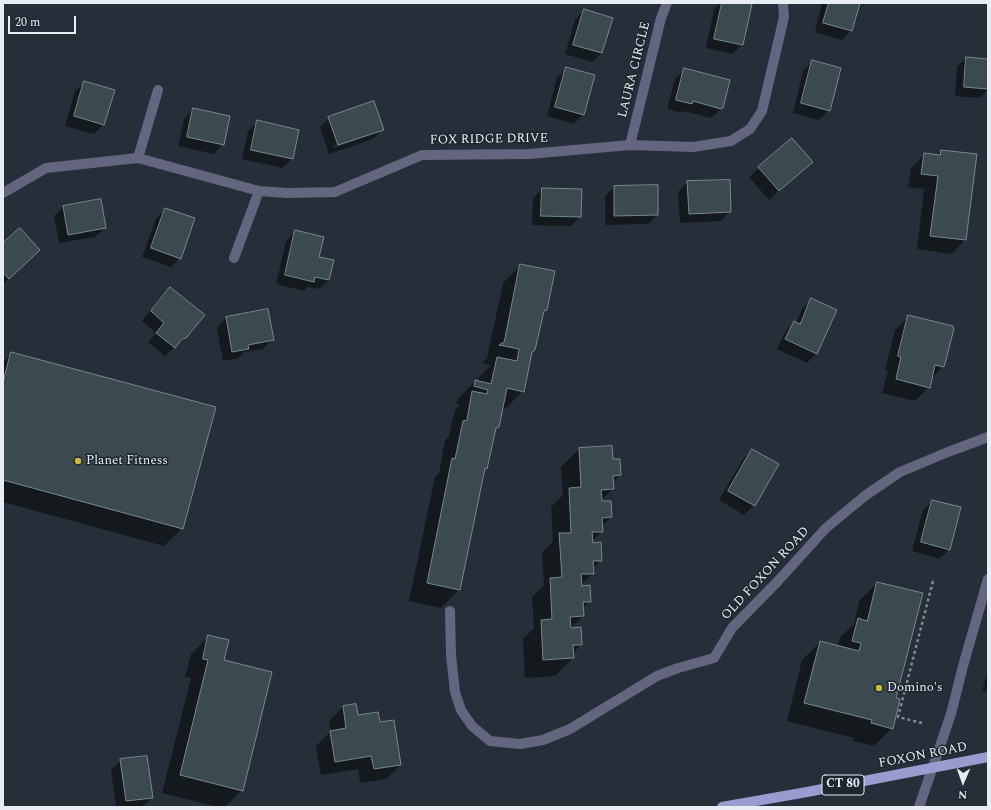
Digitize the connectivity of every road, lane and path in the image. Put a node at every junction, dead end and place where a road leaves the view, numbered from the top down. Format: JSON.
{"nodes":[{"id":1,"x":667,"y":3,"type":"edge"},
{"id":2,"x":783,"y":3,"type":"edge"},
{"id":3,"x":158,"y":90,"type":"dead end"},
{"id":4,"x":630,"y":145,"type":"junction"},
{"id":5,"x":138,"y":158,"type":"junction"},
{"id":6,"x":259,"y":191,"type":"junction"},
{"id":7,"x":3,"y":193,"type":"edge"},
{"id":8,"x":234,"y":258,"type":"dead end"},
{"id":9,"x":988,"y":437,"type":"edge"},
{"id":10,"x":988,"y":579,"type":"edge"},
{"id":11,"x":934,"y":581,"type":"dead end"},
{"id":12,"x":450,"y":611,"type":"dead end"},
{"id":13,"x":922,"y":723,"type":"dead end"},
{"id":14,"x":988,"y":756,"type":"edge"},
{"id":15,"x":933,"y":767,"type":"junction"},
{"id":16,"x":722,"y":807,"type":"edge"},
{"id":17,"x":919,"y":807,"type":"edge"}],
"edges":[{"from":1,"to":4,"type":"street","name":"LAURA CIRCLE"},
{"from":2,"to":4,"type":"street","name":"FOX RIDGE DRIVE"},
{"from":3,"to":5,"type":"street"},
{"from":4,"to":6,"type":"street","name":"FOX RIDGE DRIVE"},
{"from":5,"to":6,"type":"street","name":"FOX RIDGE DRIVE"},
{"from":5,"to":7,"type":"street","name":"FOX RIDGE DRIVE"},
{"from":6,"to":8,"type":"street"},
{"from":9,"to":12,"type":"street","name":"OLD FOXON ROAD"},
{"from":10,"to":15,"type":"street"},
{"from":11,"to":13,"type":"path"},
{"from":14,"to":15,"type":"main road","name":"FOXON ROAD","number":"CT 80"},
{"from":15,"to":16,"type":"main road","name":"FOXON ROAD","number":"CT 80"},
{"from":15,"to":17,"type":"street"}]}
